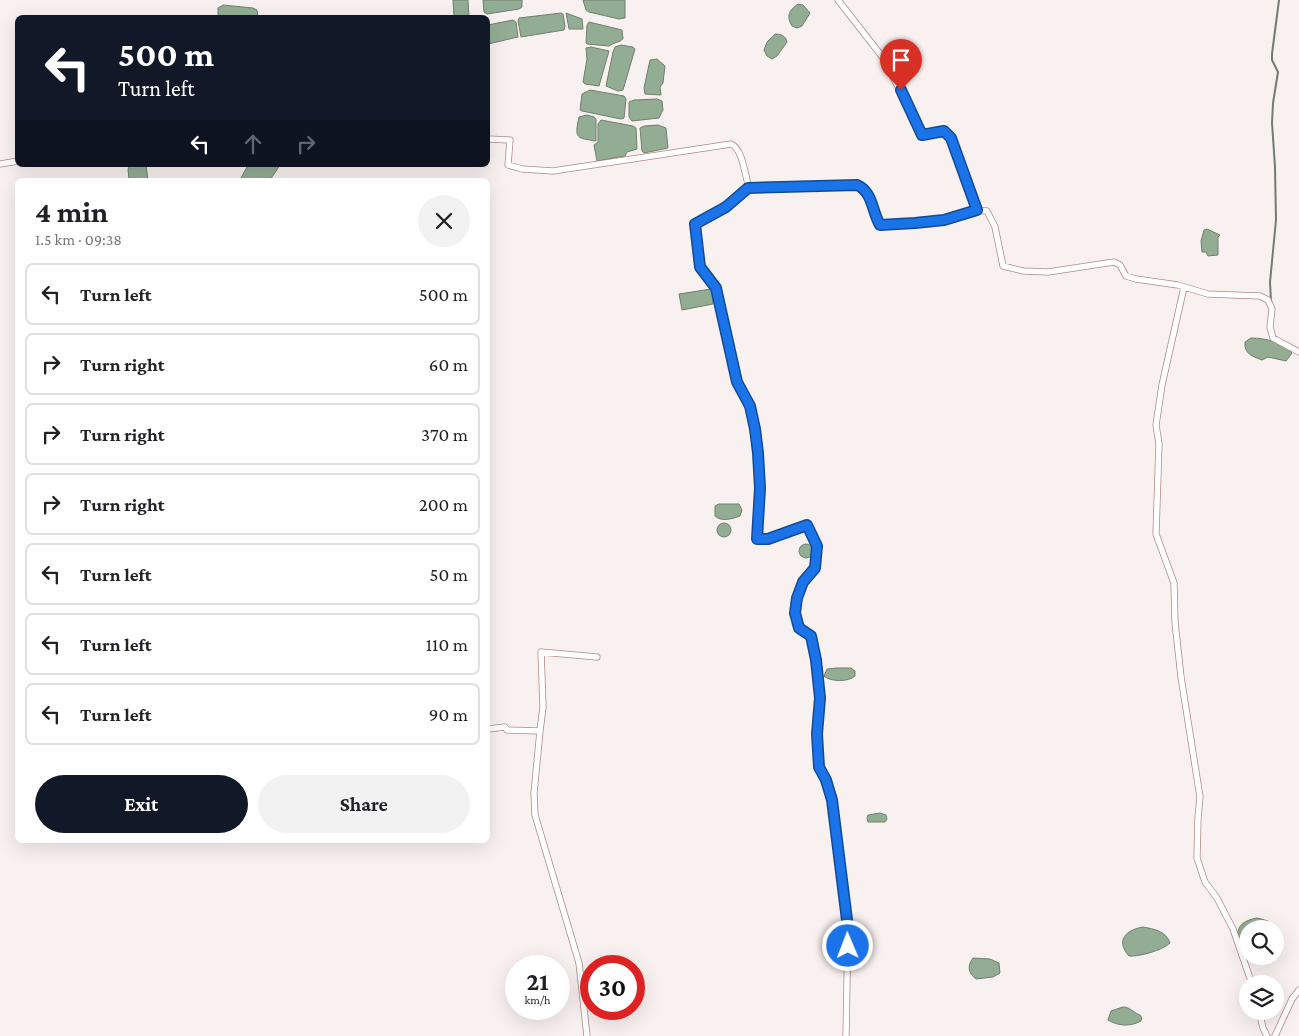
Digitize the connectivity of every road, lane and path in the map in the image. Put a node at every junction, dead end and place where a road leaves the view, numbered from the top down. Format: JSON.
{"nodes":[{"id":1,"x":838,"y":1,"type":"edge"},
{"id":2,"x":490,"y":139,"type":"edge"},
{"id":3,"x":15,"y":162,"type":"edge"},
{"id":4,"x":0,"y":164,"type":"edge"},
{"id":5,"x":748,"y":188,"type":"junction"},
{"id":6,"x":977,"y":210,"type":"junction"},
{"id":7,"x":1184,"y":287,"type":"junction"},
{"id":8,"x":1299,"y":352,"type":"edge"},
{"id":9,"x":597,"y":656,"type":"dead end"},
{"id":10,"x":490,"y":730,"type":"edge"},
{"id":11,"x":540,"y":731,"type":"junction"},
{"id":12,"x":1249,"y":975,"type":"edge"},
{"id":13,"x":1299,"y":990,"type":"edge"},
{"id":14,"x":1261,"y":1020,"type":"edge"},
{"id":15,"x":587,"y":1036,"type":"edge"},
{"id":16,"x":846,"y":1036,"type":"edge"},
{"id":17,"x":1268,"y":1036,"type":"edge"},
{"id":18,"x":1275,"y":1036,"type":"edge"}],
"edges":[{"from":1,"to":6,"type":"street"},
{"from":2,"to":5,"type":"street"},
{"from":3,"to":4,"type":"street"},
{"from":5,"to":6,"type":"street"},
{"from":5,"to":16,"type":"street"},
{"from":6,"to":7,"type":"street"},
{"from":7,"to":8,"type":"street"},
{"from":7,"to":12,"type":"street"},
{"from":9,"to":11,"type":"street"},
{"from":10,"to":11,"type":"street"},
{"from":11,"to":15,"type":"street"},
{"from":13,"to":18,"type":"street"},
{"from":14,"to":17,"type":"street"}]}
